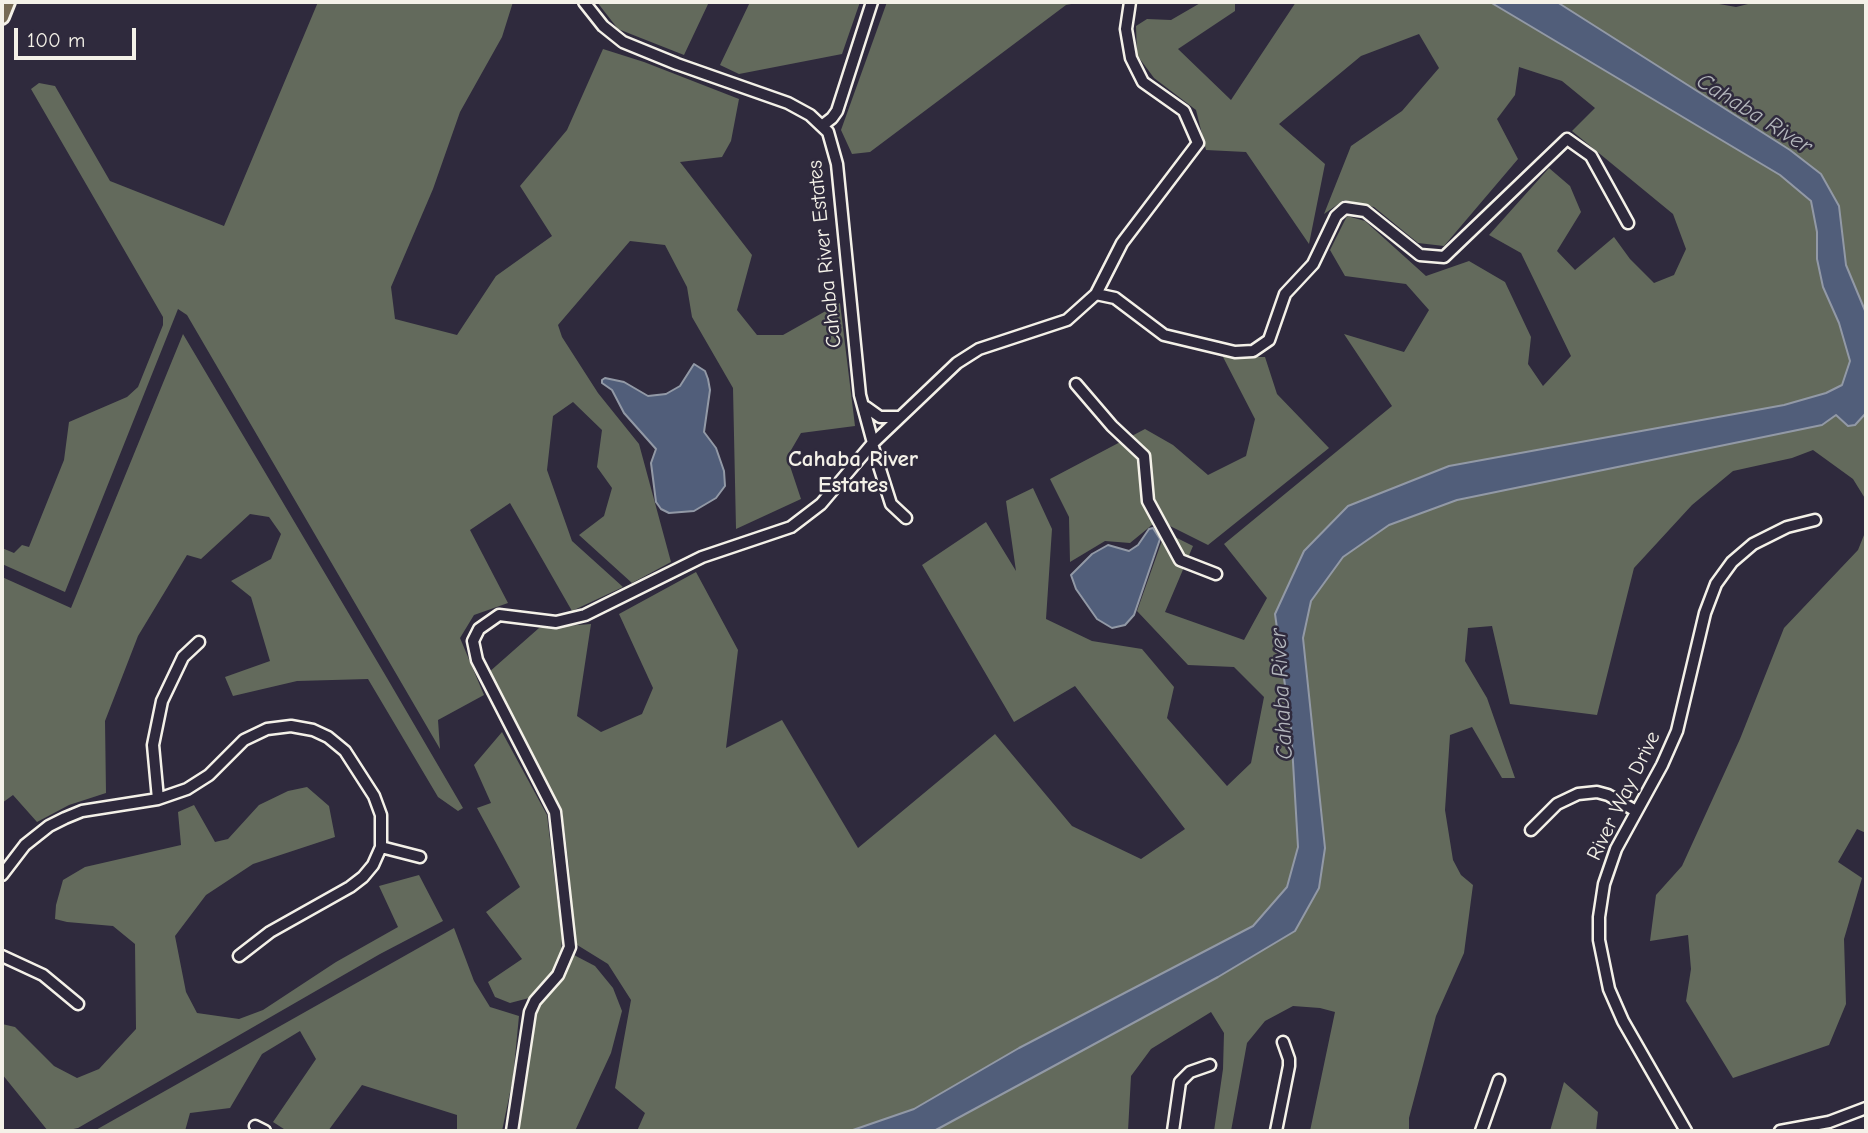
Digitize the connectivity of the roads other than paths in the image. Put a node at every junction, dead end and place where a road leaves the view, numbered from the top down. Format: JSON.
{"nodes":[{"id":1,"x":8,"y":2,"type":"edge"},
{"id":2,"x":584,"y":2,"type":"edge"},
{"id":3,"x":872,"y":2,"type":"edge"},
{"id":4,"x":1130,"y":2,"type":"edge"},
{"id":5,"x":2,"y":17,"type":"edge"},
{"id":6,"x":823,"y":125,"type":"junction"},
{"id":7,"x":1628,"y":223,"type":"dead end"},
{"id":8,"x":1096,"y":294,"type":"junction"},
{"id":9,"x":1076,"y":384,"type":"dead end"},
{"id":10,"x":864,"y":405,"type":"junction"},
{"id":11,"x":900,"y":417,"type":"junction"},
{"id":12,"x":873,"y":443,"type":"junction"},
{"id":13,"x":906,"y":517,"type":"dead end"},
{"id":14,"x":1815,"y":520,"type":"dead end"},
{"id":15,"x":1216,"y":574,"type":"dead end"},
{"id":16,"x":199,"y":642,"type":"dead end"},
{"id":17,"x":158,"y":799,"type":"junction"},
{"id":18,"x":1636,"y":811,"type":"junction"},
{"id":19,"x":1531,"y":830,"type":"dead end"},
{"id":20,"x":381,"y":847,"type":"junction"},
{"id":21,"x":421,"y":857,"type":"dead end"},
{"id":22,"x":2,"y":875,"type":"edge"},
{"id":23,"x":2,"y":956,"type":"edge"},
{"id":24,"x":239,"y":956,"type":"dead end"},
{"id":25,"x":78,"y":1004,"type":"dead end"},
{"id":26,"x":1283,"y":1042,"type":"dead end"},
{"id":27,"x":1210,"y":1065,"type":"dead end"},
{"id":28,"x":1499,"y":1080,"type":"dead end"},
{"id":29,"x":1866,"y":1108,"type":"edge"},
{"id":30,"x":1815,"y":1129,"type":"edge"},
{"id":31,"x":512,"y":1131,"type":"edge"},
{"id":32,"x":1173,"y":1131,"type":"edge"},
{"id":33,"x":1276,"y":1131,"type":"edge"},
{"id":34,"x":1481,"y":1131,"type":"edge"},
{"id":35,"x":1686,"y":1131,"type":"edge"},
{"id":36,"x":1780,"y":1131,"type":"edge"}],
"edges":[{"from":1,"to":5,"type":"main road"},
{"from":2,"to":6,"type":"street"},
{"from":3,"to":6,"type":"street"},
{"from":4,"to":8,"type":"street"},
{"from":6,"to":10,"type":"street","name":"Cahaba River Estates"},
{"from":7,"to":8,"type":"street"},
{"from":8,"to":11,"type":"street"},
{"from":9,"to":15,"type":"street"},
{"from":10,"to":11,"type":"street"},
{"from":10,"to":12,"type":"street","name":"Cahaba River Estates"},
{"from":11,"to":12,"type":"street"},
{"from":12,"to":13,"type":"street","name":"Cahaba River Estates"},
{"from":12,"to":31,"type":"street"},
{"from":14,"to":18,"type":"street","name":"River Way Drive"},
{"from":16,"to":17,"type":"street"},
{"from":17,"to":20,"type":"street"},
{"from":17,"to":22,"type":"street"},
{"from":18,"to":19,"type":"street"},
{"from":18,"to":35,"type":"street","name":"River Way Drive"},
{"from":20,"to":21,"type":"street"},
{"from":20,"to":24,"type":"street"},
{"from":23,"to":25,"type":"street"},
{"from":26,"to":33,"type":"street"},
{"from":27,"to":32,"type":"street"},
{"from":28,"to":34,"type":"street"},
{"from":29,"to":30,"type":"street"},
{"from":30,"to":36,"type":"street"}]}
